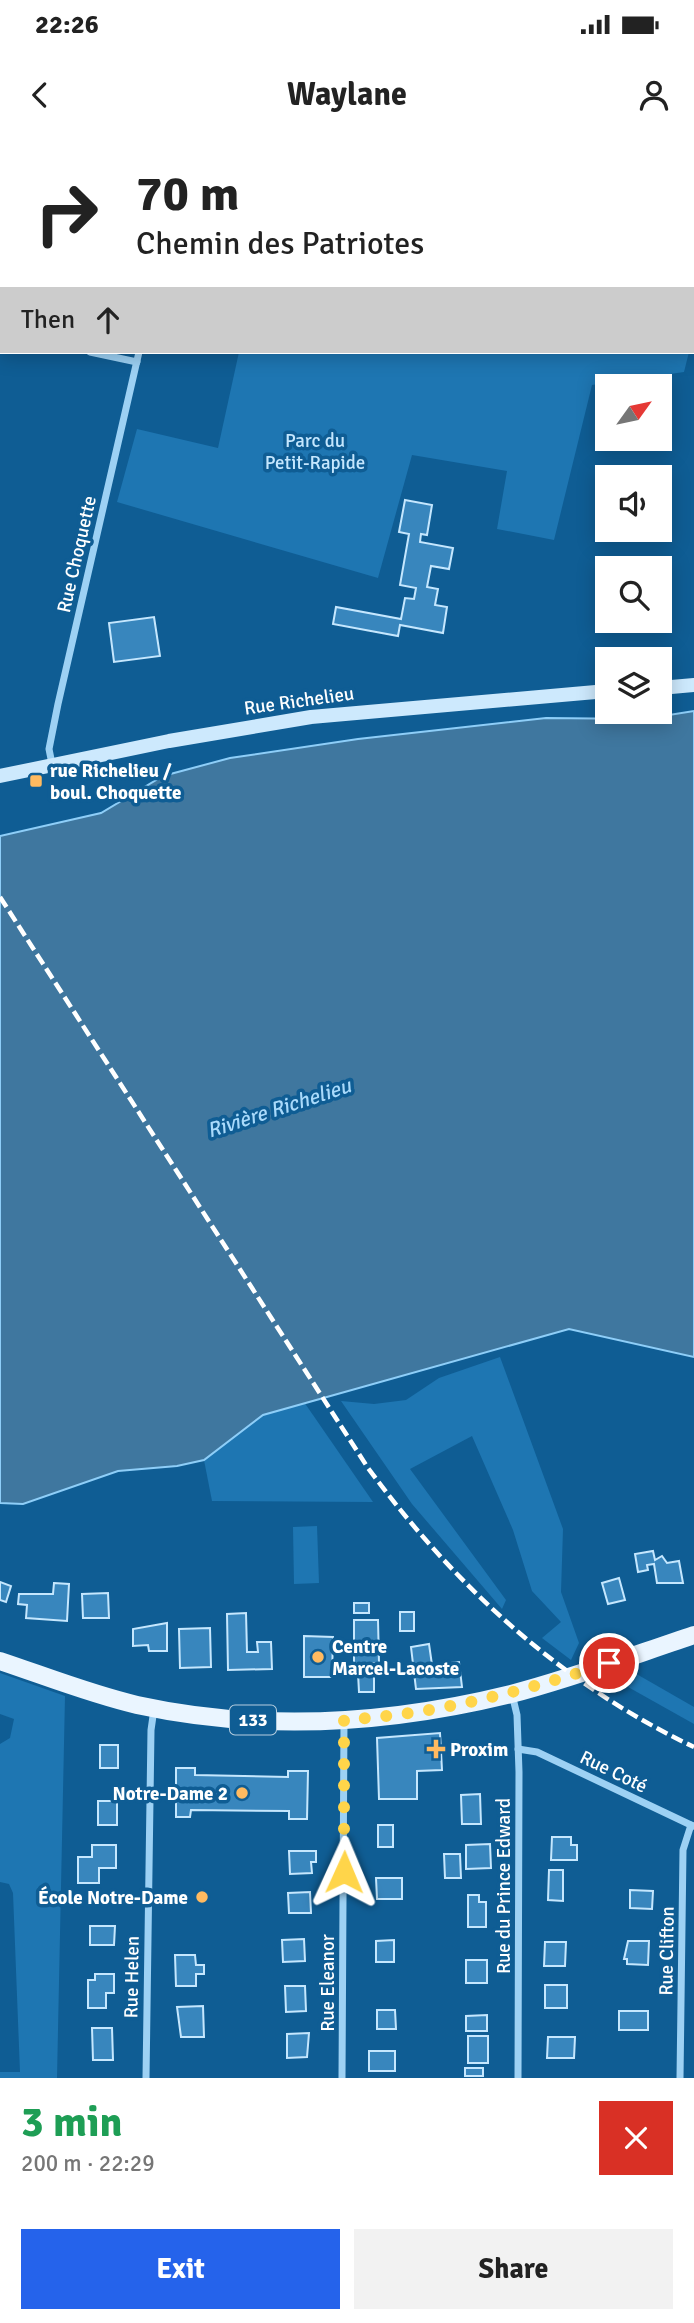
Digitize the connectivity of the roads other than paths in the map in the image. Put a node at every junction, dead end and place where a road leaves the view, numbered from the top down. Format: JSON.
{"nodes":[{"id":1,"x":99,"y":354,"type":"edge"},
{"id":2,"x":139,"y":354,"type":"edge"},
{"id":3,"x":137,"y":362,"type":"junction"},
{"id":4,"x":694,"y":685,"type":"edge"},
{"id":5,"x":672,"y":687,"type":"edge"},
{"id":6,"x":595,"y":692,"type":"edge"},
{"id":7,"x":52,"y":764,"type":"junction"},
{"id":8,"x":0,"y":776,"type":"edge"},
{"id":9,"x":694,"y":1635,"type":"edge"},
{"id":10,"x":0,"y":1661,"type":"edge"},
{"id":11,"x":512,"y":1694,"type":"junction"},
{"id":12,"x":154,"y":1708,"type":"junction"},
{"id":13,"x":344,"y":1720,"type":"junction"},
{"id":14,"x":518,"y":1749,"type":"junction"},
{"id":15,"x":692,"y":1826,"type":"edge"},
{"id":16,"x":146,"y":2078,"type":"edge"},
{"id":17,"x":342,"y":2078,"type":"edge"},
{"id":18,"x":518,"y":2078,"type":"edge"},
{"id":19,"x":680,"y":2078,"type":"edge"}],
"edges":[{"from":1,"to":3,"type":"street"},
{"from":2,"to":3,"type":"street","name":"Rue Choquette"},
{"from":3,"to":7,"type":"street","name":"Rue Choquette"},
{"from":4,"to":5,"type":"main road"},
{"from":6,"to":7,"type":"main road","name":"Rue Richelieu"},
{"from":7,"to":8,"type":"main road","name":"Rue Richelieu"},
{"from":9,"to":11,"type":"main road","number":"133"},
{"from":10,"to":12,"type":"main road","number":"133"},
{"from":11,"to":13,"type":"main road","number":"133"},
{"from":11,"to":14,"type":"street","name":"Rue du Prince Edward"},
{"from":12,"to":13,"type":"main road","number":"133"},
{"from":12,"to":16,"type":"street","name":"Rue Helen"},
{"from":13,"to":17,"type":"street","name":"Rue Eleanor"},
{"from":14,"to":15,"type":"street","name":"Rue Coté"},
{"from":14,"to":18,"type":"street","name":"Rue du Prince Edward"},
{"from":15,"to":19,"type":"street","name":"Rue Clifton"}]}
